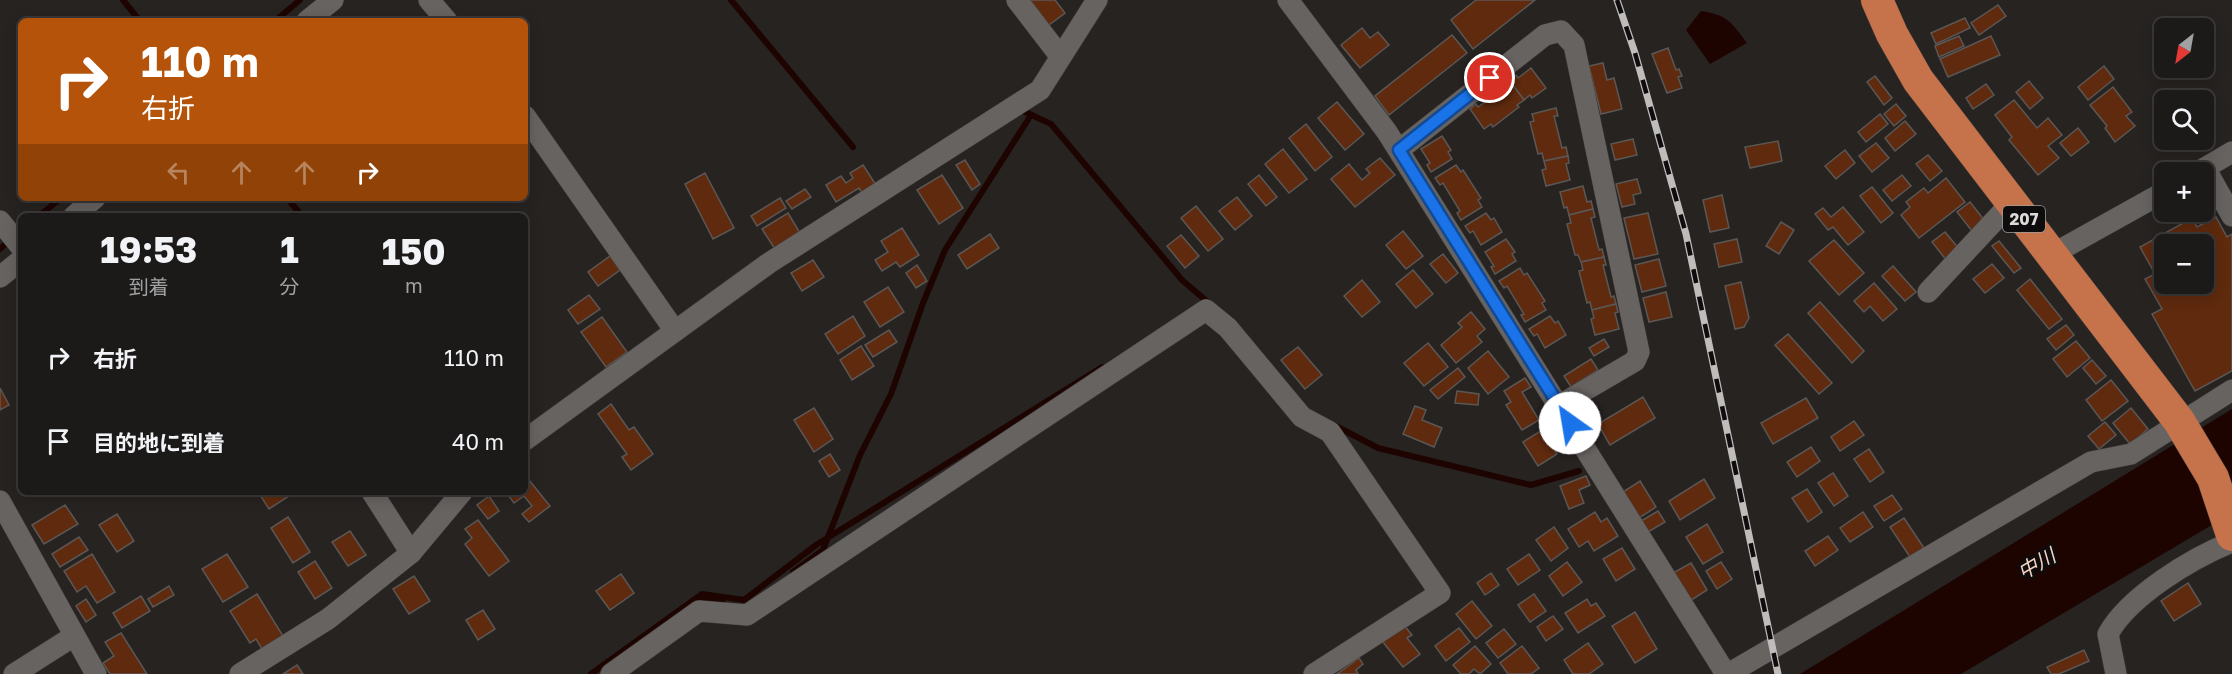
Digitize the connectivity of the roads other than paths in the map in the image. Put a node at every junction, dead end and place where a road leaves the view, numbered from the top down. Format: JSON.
{"nodes":[{"id":1,"x":333,"y":0,"type":"edge"},
{"id":2,"x":429,"y":0,"type":"edge"},
{"id":3,"x":1017,"y":0,"type":"edge"},
{"id":4,"x":1097,"y":0,"type":"edge"},
{"id":5,"x":1288,"y":0,"type":"edge"},
{"id":6,"x":1877,"y":0,"type":"edge"},
{"id":7,"x":312,"y":18,"type":"edge"},
{"id":8,"x":444,"y":18,"type":"edge"},
{"id":9,"x":1060,"y":56,"type":"junction"},
{"id":10,"x":528,"y":120,"type":"edge"},
{"id":11,"x":1399,"y":150,"type":"junction"},
{"id":12,"x":2232,"y":152,"type":"edge"},
{"id":13,"x":2214,"y":162,"type":"edge"},
{"id":14,"x":2214,"y":189,"type":"edge"},
{"id":15,"x":2154,"y":198,"type":"edge"},
{"id":16,"x":92,"y":201,"type":"edge"},
{"id":17,"x":2012,"y":203,"type":"junction"},
{"id":18,"x":78,"y":213,"type":"edge"},
{"id":19,"x":2232,"y":216,"type":"edge"},
{"id":20,"x":4,"y":226,"type":"edge"},
{"id":21,"x":18,"y":243,"type":"edge"},
{"id":22,"x":2051,"y":255,"type":"junction"},
{"id":23,"x":18,"y":263,"type":"edge"},
{"id":24,"x":0,"y":278,"type":"edge"},
{"id":25,"x":1928,"y":292,"type":"dead end"},
{"id":26,"x":675,"y":331,"type":"junction"},
{"id":27,"x":2232,"y":390,"type":"edge"},
{"id":28,"x":1558,"y":406,"type":"junction"},
{"id":29,"x":2182,"y":425,"type":"junction"},
{"id":30,"x":528,"y":438,"type":"edge"},
{"id":31,"x":374,"y":495,"type":"edge"},
{"id":32,"x":459,"y":495,"type":"edge"},
{"id":33,"x":0,"y":501,"type":"edge"},
{"id":34,"x":2232,"y":532,"type":"edge"},
{"id":35,"x":2232,"y":542,"type":"edge"},
{"id":36,"x":411,"y":553,"type":"junction"},
{"id":37,"x":74,"y":636,"type":"junction"},
{"id":38,"x":615,"y":673,"type":"edge"},
{"id":39,"x":14,"y":674,"type":"edge"},
{"id":40,"x":96,"y":674,"type":"edge"},
{"id":41,"x":240,"y":674,"type":"edge"},
{"id":42,"x":1314,"y":674,"type":"edge"},
{"id":43,"x":1727,"y":674,"type":"edge"},
{"id":44,"x":2116,"y":674,"type":"edge"}],
"edges":[{"from":1,"to":7,"type":"street"},
{"from":2,"to":8,"type":"street"},
{"from":3,"to":9,"type":"street"},
{"from":4,"to":9,"type":"street"},
{"from":5,"to":11,"type":"street"},
{"from":6,"to":17,"type":"highway","number":"207"},
{"from":9,"to":26,"type":"street"},
{"from":10,"to":26,"type":"street"},
{"from":11,"to":28,"type":"street"},
{"from":11,"to":28,"type":"street"},
{"from":12,"to":13,"type":"street"},
{"from":14,"to":19,"type":"street"},
{"from":15,"to":22,"type":"street"},
{"from":16,"to":18,"type":"street"},
{"from":17,"to":22,"type":"highway","number":"207"},
{"from":17,"to":25,"type":"street"},
{"from":20,"to":21,"type":"street"},
{"from":22,"to":29,"type":"highway","number":"207"},
{"from":23,"to":24,"type":"street"},
{"from":26,"to":30,"type":"street"},
{"from":27,"to":29,"type":"street"},
{"from":28,"to":43,"type":"street"},
{"from":29,"to":34,"type":"highway","number":"207"},
{"from":29,"to":43,"type":"street"},
{"from":31,"to":36,"type":"street"},
{"from":32,"to":36,"type":"street"},
{"from":33,"to":37,"type":"street"},
{"from":35,"to":44,"type":"street"},
{"from":36,"to":41,"type":"street"},
{"from":37,"to":39,"type":"street"},
{"from":37,"to":40,"type":"street"},
{"from":38,"to":42,"type":"street"}]}
